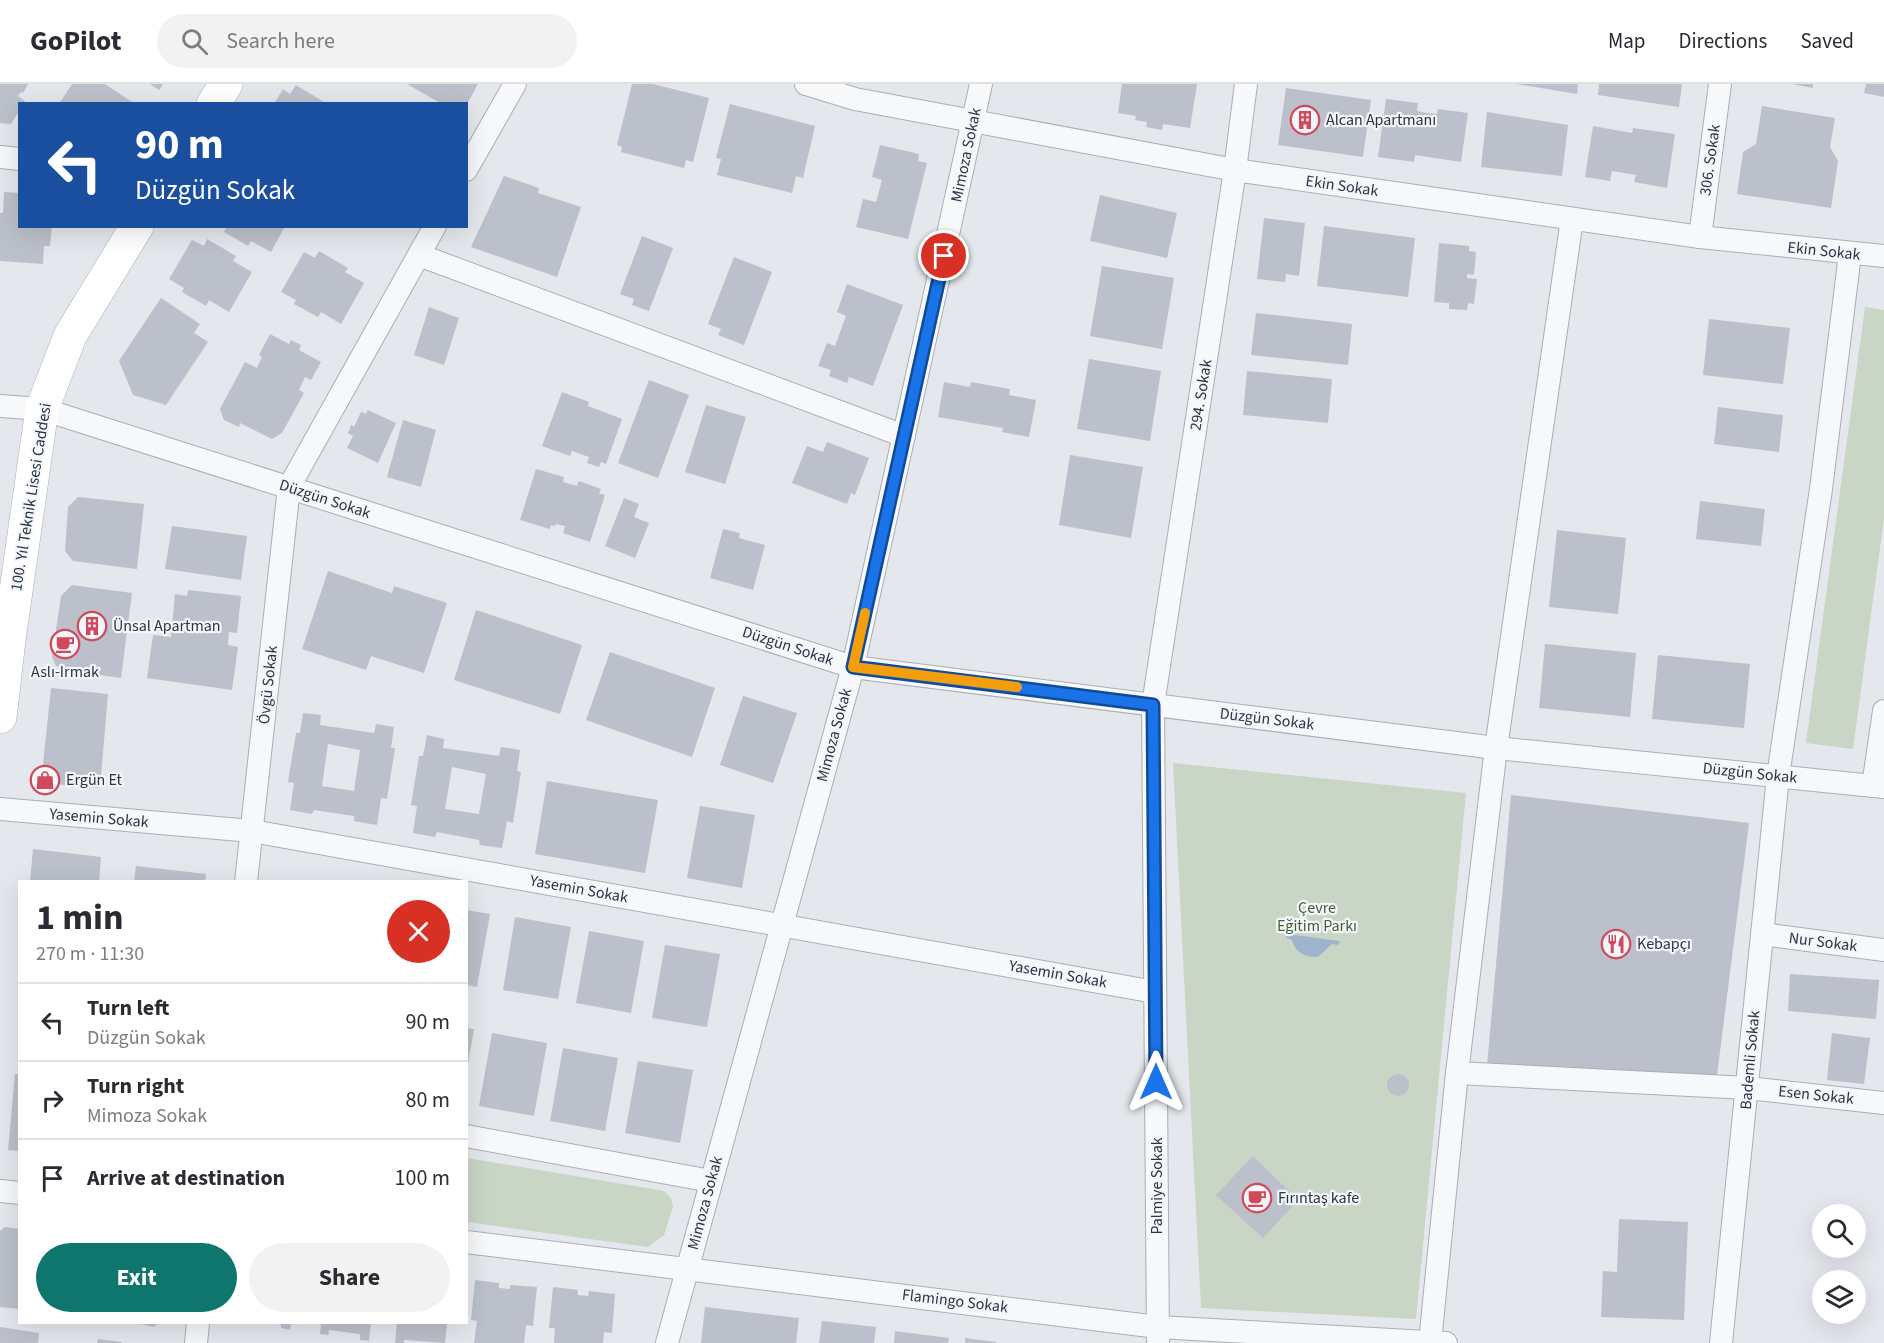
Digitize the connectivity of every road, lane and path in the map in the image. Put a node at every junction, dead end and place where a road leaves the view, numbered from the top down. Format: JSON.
{"nodes":[{"id":1,"x":226,"y":84,"type":"edge"},
{"id":2,"x":515,"y":84,"type":"edge"},
{"id":3,"x":806,"y":84,"type":"edge"},
{"id":4,"x":981,"y":84,"type":"edge"},
{"id":5,"x":1246,"y":84,"type":"edge"},
{"id":6,"x":1720,"y":84,"type":"edge"},
{"id":7,"x":214,"y":102,"type":"edge"},
{"id":8,"x":974,"y":121,"type":"junction"},
{"id":9,"x":0,"y":157,"type":"edge"},
{"id":10,"x":18,"y":159,"type":"edge"},
{"id":11,"x":468,"y":166,"type":"edge"},
{"id":12,"x":1235,"y":170,"type":"junction"},
{"id":13,"x":1572,"y":219,"type":"junction"},
{"id":14,"x":136,"y":228,"type":"edge"},
{"id":15,"x":434,"y":228,"type":"edge"},
{"id":16,"x":1700,"y":237,"type":"junction"},
{"id":17,"x":1850,"y":254,"type":"junction"},
{"id":18,"x":419,"y":255,"type":"junction"},
{"id":19,"x":1884,"y":256,"type":"edge"},
{"id":20,"x":0,"y":406,"type":"edge"},
{"id":21,"x":42,"y":409,"type":"junction"},
{"id":22,"x":904,"y":436,"type":"junction"},
{"id":23,"x":289,"y":487,"type":"junction"},
{"id":24,"x":4,"y":640,"type":"edge"},
{"id":25,"x":853,"y":667,"type":"junction"},
{"id":26,"x":1153,"y":705,"type":"junction"},
{"id":27,"x":1884,"y":711,"type":"edge"},
{"id":28,"x":0,"y":717,"type":"edge"},
{"id":29,"x":1496,"y":748,"type":"junction"},
{"id":30,"x":1778,"y":776,"type":"junction"},
{"id":31,"x":1879,"y":787,"type":"edge"},
{"id":32,"x":0,"y":810,"type":"edge"},
{"id":33,"x":252,"y":831,"type":"junction"},
{"id":34,"x":246,"y":880,"type":"edge"},
{"id":35,"x":782,"y":925,"type":"junction"},
{"id":36,"x":1761,"y":934,"type":"junction"},
{"id":37,"x":1884,"y":950,"type":"edge"},
{"id":38,"x":1155,"y":992,"type":"junction"},
{"id":39,"x":1457,"y":1073,"type":"junction"},
{"id":40,"x":1748,"y":1088,"type":"junction"},
{"id":41,"x":1884,"y":1103,"type":"edge"},
{"id":42,"x":468,"y":1136,"type":"edge"},
{"id":43,"x":711,"y":1180,"type":"junction"},
{"id":44,"x":0,"y":1191,"type":"edge"},
{"id":45,"x":18,"y":1193,"type":"edge"},
{"id":46,"x":468,"y":1242,"type":"edge"},
{"id":47,"x":688,"y":1268,"type":"junction"},
{"id":48,"x":198,"y":1324,"type":"edge"},
{"id":49,"x":1158,"y":1335,"type":"edge"},
{"id":50,"x":196,"y":1343,"type":"edge"},
{"id":51,"x":667,"y":1343,"type":"edge"},
{"id":52,"x":1438,"y":1343,"type":"edge"},
{"id":53,"x":1721,"y":1343,"type":"edge"}],
"edges":[{"from":1,"to":7,"type":"main road"},
{"from":2,"to":11,"type":"street"},
{"from":3,"to":8,"type":"street","name":"Ekin Sokak"},
{"from":4,"to":8,"type":"street","name":"Mimoza Sokak"},
{"from":5,"to":12,"type":"street","name":"294. Sokak"},
{"from":6,"to":16,"type":"street","name":"306. Sokak"},
{"from":8,"to":12,"type":"street","name":"Ekin Sokak"},
{"from":8,"to":22,"type":"street","name":"Mimoza Sokak"},
{"from":9,"to":10,"type":"street"},
{"from":12,"to":13,"type":"street","name":"Ekin Sokak"},
{"from":12,"to":26,"type":"street","name":"294. Sokak"},
{"from":13,"to":16,"type":"street","name":"Ekin Sokak"},
{"from":13,"to":29,"type":"street"},
{"from":14,"to":21,"type":"main road","name":"100. Yıl Teknik Lisesi Caddesi"},
{"from":15,"to":18,"type":"street"},
{"from":16,"to":17,"type":"street","name":"Ekin Sokak"},
{"from":17,"to":19,"type":"street","name":"Ekin Sokak"},
{"from":17,"to":30,"type":"street","name":"Bademli Sokak"},
{"from":18,"to":22,"type":"street"},
{"from":18,"to":23,"type":"street"},
{"from":20,"to":21,"type":"street","name":"Düzgün Sokak"},
{"from":21,"to":23,"type":"street","name":"Düzgün Sokak"},
{"from":21,"to":24,"type":"main road","name":"100. Yıl Teknik Lisesi Caddesi"},
{"from":22,"to":25,"type":"street","name":"Mimoza Sokak"},
{"from":23,"to":25,"type":"street","name":"Düzgün Sokak"},
{"from":23,"to":33,"type":"street","name":"Övgü Sokak"},
{"from":24,"to":28,"type":"main road","name":"100. Yıl Teknik Lisesi Caddesi"},
{"from":25,"to":26,"type":"street","name":"Düzgün Sokak"},
{"from":25,"to":35,"type":"street","name":"Mimoza Sokak"},
{"from":26,"to":29,"type":"street","name":"Düzgün Sokak"},
{"from":26,"to":38,"type":"street","name":"Palmiye Sokak"},
{"from":27,"to":31,"type":"street"},
{"from":29,"to":30,"type":"street","name":"Düzgün Sokak"},
{"from":29,"to":39,"type":"street"},
{"from":30,"to":31,"type":"street","name":"Düzgün Sokak"},
{"from":30,"to":36,"type":"street","name":"Bademli Sokak"},
{"from":32,"to":33,"type":"street","name":"Yasemin Sokak"},
{"from":33,"to":34,"type":"street","name":"Övgü Sokak"},
{"from":33,"to":35,"type":"street","name":"Yasemin Sokak"},
{"from":35,"to":38,"type":"street","name":"Yasemin Sokak"},
{"from":35,"to":43,"type":"street","name":"Mimoza Sokak"},
{"from":36,"to":37,"type":"street","name":"Nur Sokak"},
{"from":36,"to":40,"type":"street","name":"Bademli Sokak"},
{"from":38,"to":49,"type":"street","name":"Palmiye Sokak"},
{"from":39,"to":40,"type":"street","name":"Esen Sokak"},
{"from":39,"to":52,"type":"street"},
{"from":40,"to":41,"type":"street","name":"Esen Sokak"},
{"from":40,"to":53,"type":"street","name":"Bademli Sokak"},
{"from":42,"to":43,"type":"street"},
{"from":43,"to":47,"type":"street","name":"Mimoza Sokak"},
{"from":44,"to":45,"type":"street"},
{"from":46,"to":47,"type":"street","name":"Flamingo Sokak"},
{"from":47,"to":49,"type":"street","name":"Flamingo Sokak"},
{"from":47,"to":51,"type":"street","name":"Mimoza Sokak"},
{"from":48,"to":50,"type":"street"},
{"from":49,"to":52,"type":"street","name":"Flamingo Sokak"}]}
